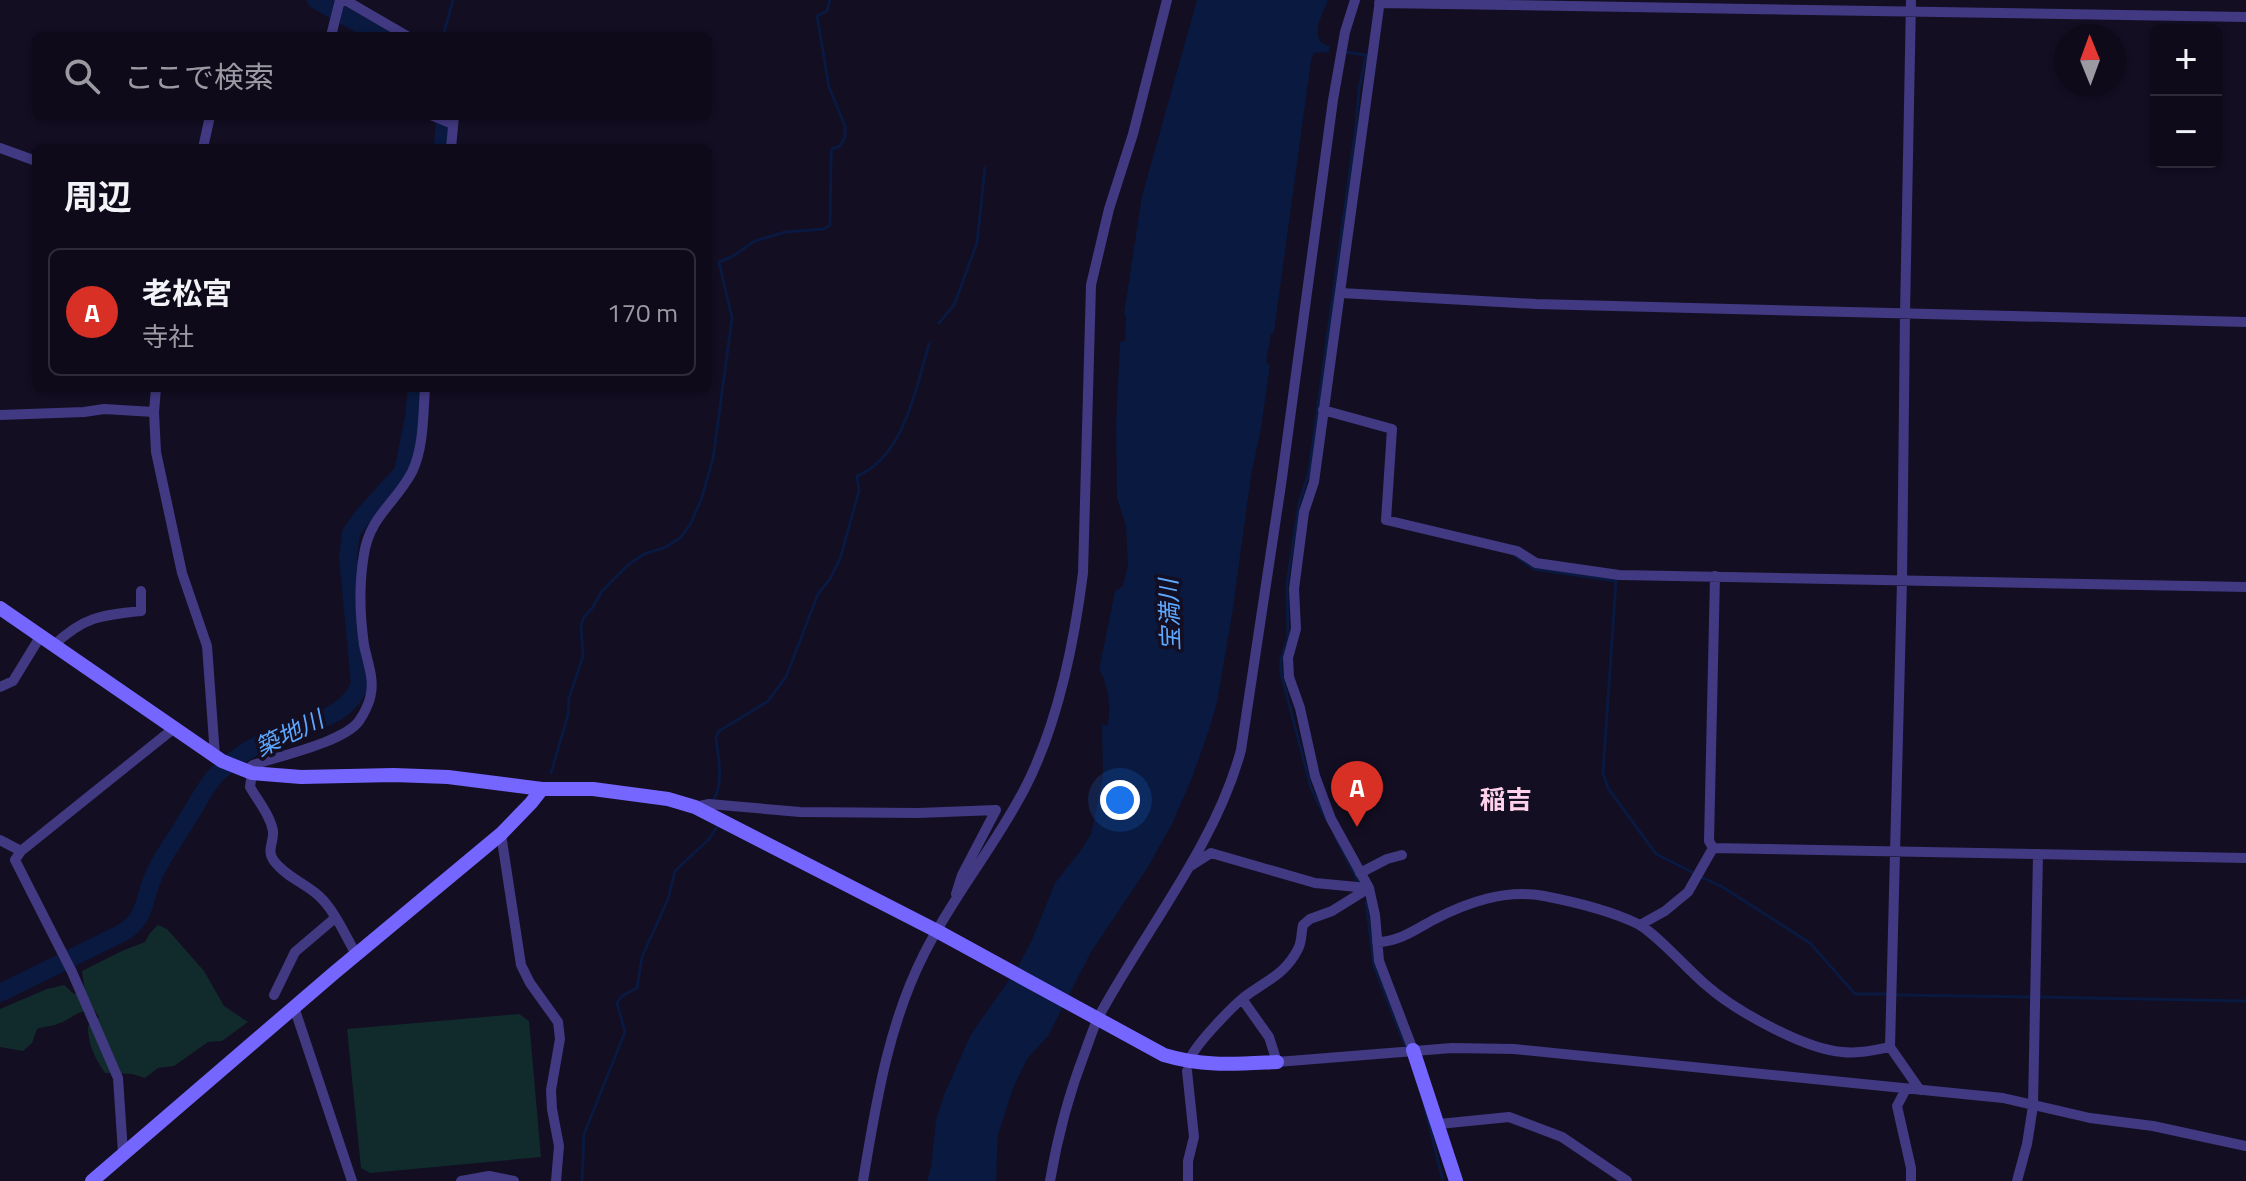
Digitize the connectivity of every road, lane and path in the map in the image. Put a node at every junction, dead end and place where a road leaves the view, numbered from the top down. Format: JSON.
{"nodes":[{"id":1,"x":342,"y":0,"type":"edge"},
{"id":2,"x":1167,"y":0,"type":"edge"},
{"id":3,"x":1355,"y":0,"type":"edge"},
{"id":4,"x":1911,"y":0,"type":"edge"},
{"id":5,"x":1379,"y":2,"type":"edge"},
{"id":6,"x":1911,"y":13,"type":"junction"},
{"id":7,"x":2246,"y":17,"type":"edge"},
{"id":8,"x":332,"y":32,"type":"edge"},
{"id":9,"x":400,"y":32,"type":"edge"},
{"id":10,"x":209,"y":120,"type":"edge"},
{"id":11,"x":452,"y":120,"type":"edge"},
{"id":12,"x":204,"y":144,"type":"edge"},
{"id":13,"x":451,"y":144,"type":"edge"},
{"id":14,"x":0,"y":148,"type":"edge"},
{"id":15,"x":32,"y":160,"type":"edge"},
{"id":16,"x":1341,"y":293,"type":"junction"},
{"id":17,"x":1905,"y":314,"type":"junction"},
{"id":18,"x":2246,"y":322,"type":"edge"},
{"id":19,"x":156,"y":392,"type":"edge"},
{"id":20,"x":425,"y":392,"type":"edge"},
{"id":21,"x":1323,"y":410,"type":"junction"},
{"id":22,"x":154,"y":412,"type":"junction"},
{"id":23,"x":0,"y":415,"type":"edge"},
{"id":24,"x":1715,"y":576,"type":"junction"},
{"id":25,"x":1902,"y":581,"type":"junction"},
{"id":26,"x":2246,"y":587,"type":"edge"},
{"id":27,"x":141,"y":591,"type":"dead end"},
{"id":28,"x":0,"y":608,"type":"edge"},
{"id":29,"x":40,"y":637,"type":"junction"},
{"id":30,"x":53,"y":646,"type":"junction"},
{"id":31,"x":0,"y":687,"type":"edge"},
{"id":32,"x":173,"y":729,"type":"junction"},
{"id":33,"x":215,"y":756,"type":"junction"},
{"id":34,"x":246,"y":771,"type":"junction"},
{"id":35,"x":542,"y":789,"type":"junction"},
{"id":36,"x":695,"y":807,"type":"junction"},
{"id":37,"x":1211,"y":825,"type":"junction"},
{"id":38,"x":501,"y":834,"type":"junction"},
{"id":39,"x":0,"y":840,"type":"edge"},
{"id":40,"x":1713,"y":848,"type":"junction"},
{"id":41,"x":21,"y":851,"type":"junction"},
{"id":42,"x":1894,"y":851,"type":"junction"},
{"id":43,"x":1211,"y":853,"type":"junction"},
{"id":44,"x":2038,"y":854,"type":"junction"},
{"id":45,"x":1402,"y":855,"type":"dead end"},
{"id":46,"x":2246,"y":858,"type":"edge"},
{"id":47,"x":1187,"y":868,"type":"junction"},
{"id":48,"x":1360,"y":873,"type":"junction"},
{"id":49,"x":1369,"y":888,"type":"junction"},
{"id":50,"x":953,"y":905,"type":"junction"},
{"id":51,"x":335,"y":918,"type":"junction"},
{"id":52,"x":1640,"y":925,"type":"junction"},
{"id":53,"x":941,"y":934,"type":"junction"},
{"id":54,"x":1377,"y":942,"type":"junction"},
{"id":55,"x":356,"y":954,"type":"junction"},
{"id":56,"x":274,"y":995,"type":"dead end"},
{"id":57,"x":1242,"y":999,"type":"junction"},
{"id":58,"x":294,"y":1007,"type":"junction"},
{"id":59,"x":1091,"y":1017,"type":"junction"},
{"id":60,"x":1890,"y":1047,"type":"junction"},
{"id":61,"x":1413,"y":1050,"type":"junction"},
{"id":62,"x":1190,"y":1059,"type":"dead end"},
{"id":63,"x":1277,"y":1062,"type":"junction"},
{"id":64,"x":1187,"y":1071,"type":"dead end"},
{"id":65,"x":1906,"y":1089,"type":"junction"},
{"id":66,"x":1920,"y":1090,"type":"junction"},
{"id":67,"x":2033,"y":1106,"type":"junction"},
{"id":68,"x":1439,"y":1124,"type":"junction"},
{"id":69,"x":2246,"y":1146,"type":"edge"},
{"id":70,"x":123,"y":1153,"type":"junction"},
{"id":71,"x":92,"y":1181,"type":"edge"},
{"id":72,"x":352,"y":1181,"type":"edge"},
{"id":73,"x":461,"y":1181,"type":"edge"},
{"id":74,"x":514,"y":1181,"type":"edge"},
{"id":75,"x":556,"y":1181,"type":"edge"},
{"id":76,"x":863,"y":1181,"type":"edge"},
{"id":77,"x":1050,"y":1181,"type":"edge"},
{"id":78,"x":1188,"y":1181,"type":"edge"},
{"id":79,"x":1456,"y":1181,"type":"edge"},
{"id":80,"x":1627,"y":1181,"type":"edge"},
{"id":81,"x":1911,"y":1181,"type":"edge"},
{"id":82,"x":2017,"y":1181,"type":"edge"}],
"edges":[{"from":1,"to":8,"type":"street"},
{"from":1,"to":9,"type":"street"},
{"from":2,"to":50,"type":"street"},
{"from":3,"to":37,"type":"street"},
{"from":4,"to":6,"type":"street"},
{"from":5,"to":6,"type":"street"},
{"from":5,"to":16,"type":"street"},
{"from":6,"to":7,"type":"street"},
{"from":6,"to":17,"type":"street"},
{"from":10,"to":12,"type":"street"},
{"from":11,"to":13,"type":"street"},
{"from":14,"to":15,"type":"street"},
{"from":16,"to":17,"type":"street"},
{"from":16,"to":21,"type":"street"},
{"from":17,"to":18,"type":"street"},
{"from":17,"to":25,"type":"street"},
{"from":19,"to":22,"type":"street"},
{"from":20,"to":34,"type":"street"},
{"from":21,"to":24,"type":"street"},
{"from":21,"to":48,"type":"street"},
{"from":22,"to":23,"type":"street"},
{"from":22,"to":33,"type":"street"},
{"from":24,"to":25,"type":"street"},
{"from":24,"to":40,"type":"street"},
{"from":25,"to":26,"type":"street"},
{"from":25,"to":42,"type":"street"},
{"from":27,"to":30,"type":"street"},
{"from":28,"to":29,"type":"street"},
{"from":29,"to":30,"type":"street"},
{"from":29,"to":31,"type":"street"},
{"from":30,"to":32,"type":"street"},
{"from":32,"to":33,"type":"street"},
{"from":32,"to":41,"type":"street"},
{"from":33,"to":34,"type":"street"},
{"from":34,"to":35,"type":"street"},
{"from":34,"to":51,"type":"street"},
{"from":35,"to":36,"type":"street"},
{"from":35,"to":38,"type":"street"},
{"from":36,"to":50,"type":"street"},
{"from":36,"to":53,"type":"street"},
{"from":37,"to":43,"type":"street"},
{"from":37,"to":47,"type":"street"},
{"from":38,"to":55,"type":"street"},
{"from":38,"to":75,"type":"street"},
{"from":39,"to":41,"type":"street"},
{"from":40,"to":42,"type":"street"},
{"from":40,"to":52,"type":"street"},
{"from":41,"to":70,"type":"street"},
{"from":42,"to":44,"type":"street"},
{"from":42,"to":60,"type":"street"},
{"from":43,"to":47,"type":"street"},
{"from":43,"to":49,"type":"street"},
{"from":44,"to":46,"type":"street"},
{"from":44,"to":67,"type":"street"},
{"from":45,"to":48,"type":"street"},
{"from":47,"to":59,"type":"street"},
{"from":48,"to":49,"type":"street"},
{"from":49,"to":54,"type":"street"},
{"from":49,"to":57,"type":"street"},
{"from":50,"to":53,"type":"street"},
{"from":51,"to":55,"type":"street"},
{"from":51,"to":56,"type":"street"},
{"from":52,"to":54,"type":"street"},
{"from":52,"to":60,"type":"street"},
{"from":53,"to":59,"type":"street"},
{"from":53,"to":76,"type":"street"},
{"from":54,"to":61,"type":"street"},
{"from":55,"to":58,"type":"street"},
{"from":57,"to":62,"type":"street"},
{"from":57,"to":63,"type":"street"},
{"from":58,"to":70,"type":"street"},
{"from":58,"to":72,"type":"street"},
{"from":59,"to":63,"type":"street"},
{"from":59,"to":77,"type":"street"},
{"from":60,"to":66,"type":"street"},
{"from":61,"to":63,"type":"street"},
{"from":61,"to":65,"type":"street"},
{"from":61,"to":68,"type":"street"},
{"from":64,"to":78,"type":"street"},
{"from":65,"to":66,"type":"street"},
{"from":65,"to":81,"type":"street"},
{"from":66,"to":67,"type":"street"},
{"from":67,"to":69,"type":"street"},
{"from":67,"to":82,"type":"street"},
{"from":68,"to":79,"type":"street"},
{"from":68,"to":80,"type":"street"},
{"from":70,"to":71,"type":"street"},
{"from":73,"to":74,"type":"street"}]}
